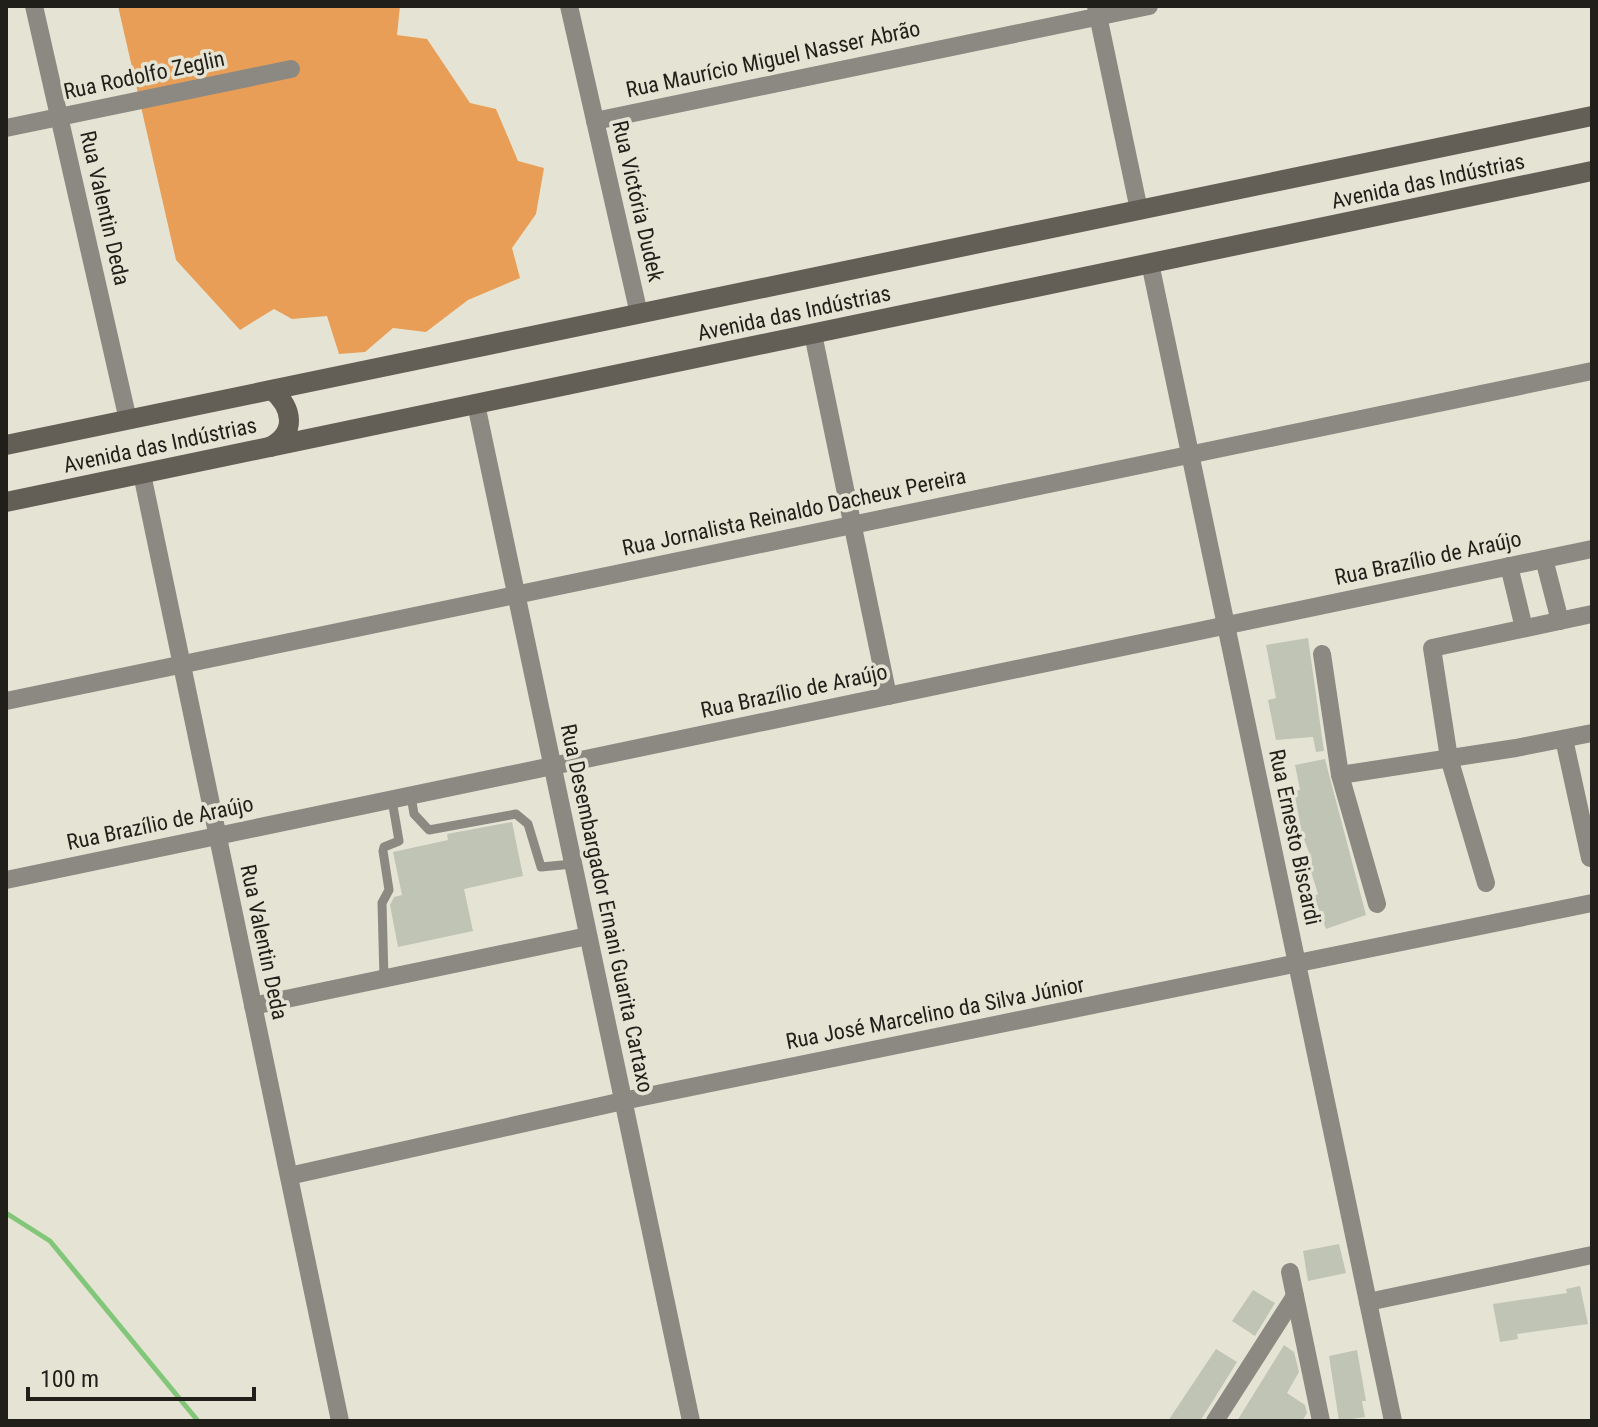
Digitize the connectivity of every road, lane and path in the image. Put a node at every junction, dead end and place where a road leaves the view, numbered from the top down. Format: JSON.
{"nodes":[{"id":1,"x":34,"y":6,"type":"edge"},
{"id":2,"x":569,"y":6,"type":"edge"},
{"id":3,"x":1149,"y":6,"type":"edge"},
{"id":4,"x":1097,"y":11,"type":"edge"},
{"id":5,"x":291,"y":69,"type":"dead end"},
{"id":6,"x":1592,"y":116,"type":"edge"},
{"id":7,"x":59,"y":117,"type":"junction"},
{"id":8,"x":595,"y":121,"type":"junction"},
{"id":9,"x":6,"y":128,"type":"edge"},
{"id":10,"x":1592,"y":171,"type":"edge"},
{"id":11,"x":1139,"y":210,"type":"junction"},
{"id":12,"x":1150,"y":263,"type":"junction"},
{"id":13,"x":639,"y":314,"type":"junction"},
{"id":14,"x":813,"y":334,"type":"junction"},
{"id":15,"x":1592,"y":371,"type":"edge"},
{"id":16,"x":272,"y":390,"type":"junction"},
{"id":17,"x":476,"y":404,"type":"junction"},
{"id":18,"x":128,"y":420,"type":"junction"},
{"id":19,"x":6,"y":445,"type":"edge"},
{"id":20,"x":270,"y":447,"type":"junction"},
{"id":21,"x":1190,"y":454,"type":"junction"},
{"id":22,"x":142,"y":474,"type":"junction"},
{"id":23,"x":6,"y":502,"type":"edge"},
{"id":24,"x":853,"y":525,"type":"junction"},
{"id":25,"x":1592,"y":549,"type":"edge"},
{"id":26,"x":1544,"y":559,"type":"junction"},
{"id":27,"x":1509,"y":566,"type":"junction"},
{"id":28,"x":516,"y":594,"type":"junction"},
{"id":29,"x":1592,"y":614,"type":"edge"},
{"id":30,"x":1560,"y":621,"type":"junction"},
{"id":31,"x":1226,"y":625,"type":"junction"},
{"id":32,"x":1524,"y":628,"type":"junction"},
{"id":33,"x":1322,"y":654,"type":"dead end"},
{"id":34,"x":182,"y":664,"type":"junction"},
{"id":35,"x":888,"y":696,"type":"junction"},
{"id":36,"x":6,"y":701,"type":"edge"},
{"id":37,"x":1592,"y":733,"type":"edge"},
{"id":38,"x":1564,"y":739,"type":"junction"},
{"id":39,"x":1449,"y":758,"type":"junction"},
{"id":40,"x":552,"y":766,"type":"junction"},
{"id":41,"x":1340,"y":775,"type":"junction"},
{"id":42,"x":402,"y":798,"type":"junction"},
{"id":43,"x":218,"y":836,"type":"junction"},
{"id":44,"x":1590,"y":858,"type":"dead end"},
{"id":45,"x":573,"y":864,"type":"junction"},
{"id":46,"x":6,"y":880,"type":"edge"},
{"id":47,"x":1486,"y":883,"type":"dead end"},
{"id":48,"x":1592,"y":903,"type":"edge"},
{"id":49,"x":1377,"y":904,"type":"dead end"},
{"id":50,"x":588,"y":936,"type":"junction"},
{"id":51,"x":1297,"y":964,"type":"junction"},
{"id":52,"x":384,"y":978,"type":"junction"},
{"id":53,"x":253,"y":1006,"type":"junction"},
{"id":54,"x":623,"y":1101,"type":"junction"},
{"id":55,"x":289,"y":1176,"type":"junction"},
{"id":56,"x":1592,"y":1255,"type":"edge"},
{"id":57,"x":1290,"y":1272,"type":"dead end"},
{"id":58,"x":1295,"y":1296,"type":"junction"},
{"id":59,"x":1368,"y":1302,"type":"junction"},
{"id":60,"x":1320,"y":1420,"type":"edge"},
{"id":61,"x":340,"y":1421,"type":"edge"},
{"id":62,"x":691,"y":1421,"type":"edge"},
{"id":63,"x":1215,"y":1421,"type":"edge"},
{"id":64,"x":1393,"y":1421,"type":"edge"}],
"edges":[{"from":1,"to":7,"type":"street","name":"Rua Valentin Deda"},
{"from":2,"to":8,"type":"street","name":"Rua Victória Dudek"},
{"from":3,"to":4,"type":"street","name":"Rua Maurício Miguel Nasser Abrão"},
{"from":4,"to":8,"type":"street","name":"Rua Maurício Miguel Nasser Abrão"},
{"from":4,"to":11,"type":"street"},
{"from":5,"to":7,"type":"street","name":"Rua Rodolfo Zeglin"},
{"from":6,"to":11,"type":"main road","name":"Avenida das Indústrias"},
{"from":7,"to":9,"type":"street","name":"Rua Rodolfo Zeglin"},
{"from":7,"to":18,"type":"street","name":"Rua Valentin Deda"},
{"from":8,"to":13,"type":"street","name":"Rua Victória Dudek"},
{"from":10,"to":12,"type":"main road","name":"Avenida das Indústrias"},
{"from":11,"to":13,"type":"main road","name":"Avenida das Indústrias"},
{"from":12,"to":14,"type":"main road","name":"Avenida das Indústrias"},
{"from":12,"to":21,"type":"street","name":"Rua Ernesto Biscardi"},
{"from":13,"to":16,"type":"main road","name":"Avenida das Indústrias"},
{"from":14,"to":17,"type":"main road","name":"Avenida das Indústrias"},
{"from":14,"to":24,"type":"street"},
{"from":15,"to":21,"type":"street","name":"Rua Jornalista Reinaldo Dacheux Pereira"},
{"from":16,"to":18,"type":"main road","name":"Avenida das Indústrias"},
{"from":16,"to":20,"type":"main road"},
{"from":17,"to":20,"type":"main road","name":"Avenida das Indústrias"},
{"from":17,"to":28,"type":"street","name":"Rua Desembargador Ernani Guarita Cartaxo"},
{"from":18,"to":19,"type":"main road","name":"Avenida das Indústrias"},
{"from":20,"to":22,"type":"main road","name":"Avenida das Indústrias"},
{"from":21,"to":24,"type":"street","name":"Rua Jornalista Reinaldo Dacheux Pereira"},
{"from":21,"to":31,"type":"street","name":"Rua Ernesto Biscardi"},
{"from":22,"to":23,"type":"main road","name":"Avenida das Indústrias"},
{"from":22,"to":34,"type":"street","name":"Rua Valentin Deda"},
{"from":24,"to":28,"type":"street","name":"Rua Jornalista Reinaldo Dacheux Pereira"},
{"from":24,"to":35,"type":"street"},
{"from":25,"to":26,"type":"street","name":"Rua Brazílio de Araújo"},
{"from":26,"to":27,"type":"street","name":"Rua Brazílio de Araújo"},
{"from":26,"to":30,"type":"street"},
{"from":27,"to":31,"type":"street","name":"Rua Brazílio de Araújo"},
{"from":27,"to":32,"type":"street"},
{"from":28,"to":34,"type":"street","name":"Rua Jornalista Reinaldo Dacheux Pereira"},
{"from":28,"to":40,"type":"street","name":"Rua Desembargador Ernani Guarita Cartaxo"},
{"from":29,"to":30,"type":"street"},
{"from":30,"to":32,"type":"street"},
{"from":31,"to":35,"type":"street","name":"Rua Brazílio de Araújo"},
{"from":31,"to":51,"type":"street","name":"Rua Ernesto Biscardi"},
{"from":32,"to":39,"type":"street"},
{"from":33,"to":41,"type":"street"},
{"from":34,"to":36,"type":"street","name":"Rua Jornalista Reinaldo Dacheux Pereira"},
{"from":34,"to":43,"type":"street","name":"Rua Valentin Deda"},
{"from":35,"to":40,"type":"street","name":"Rua Brazílio de Araújo"},
{"from":37,"to":38,"type":"street"},
{"from":38,"to":39,"type":"street"},
{"from":38,"to":44,"type":"street"},
{"from":39,"to":41,"type":"street"},
{"from":39,"to":47,"type":"street"},
{"from":40,"to":42,"type":"street","name":"Rua Brazílio de Araújo"},
{"from":40,"to":45,"type":"street","name":"Rua Desembargador Ernani Guarita Cartaxo"},
{"from":41,"to":49,"type":"street"},
{"from":42,"to":43,"type":"street","name":"Rua Brazílio de Araújo"},
{"from":42,"to":45,"type":"lane"},
{"from":42,"to":52,"type":"lane"},
{"from":43,"to":46,"type":"street","name":"Rua Brazílio de Araújo"},
{"from":43,"to":53,"type":"street","name":"Rua Valentin Deda"},
{"from":45,"to":50,"type":"street","name":"Rua Desembargador Ernani Guarita Cartaxo"},
{"from":48,"to":51,"type":"street","name":"Rua José Marcelino da Silva Júnior"},
{"from":50,"to":52,"type":"street"},
{"from":50,"to":54,"type":"street","name":"Rua Desembargador Ernani Guarita Cartaxo"},
{"from":51,"to":54,"type":"street","name":"Rua José Marcelino da Silva Júnior"},
{"from":51,"to":59,"type":"street","name":"Rua Ernesto Biscardi"},
{"from":52,"to":53,"type":"street"},
{"from":53,"to":55,"type":"street","name":"Rua Valentin Deda"},
{"from":54,"to":55,"type":"street","name":"Rua José Marcelino da Silva Júnior"},
{"from":54,"to":62,"type":"street","name":"Rua Desembargador Ernani Guarita Cartaxo"},
{"from":55,"to":61,"type":"street","name":"Rua Valentin Deda"},
{"from":56,"to":59,"type":"street"},
{"from":57,"to":58,"type":"street"},
{"from":58,"to":60,"type":"street"},
{"from":58,"to":63,"type":"street"},
{"from":59,"to":64,"type":"street","name":"Rua Ernesto Biscardi"}]}
